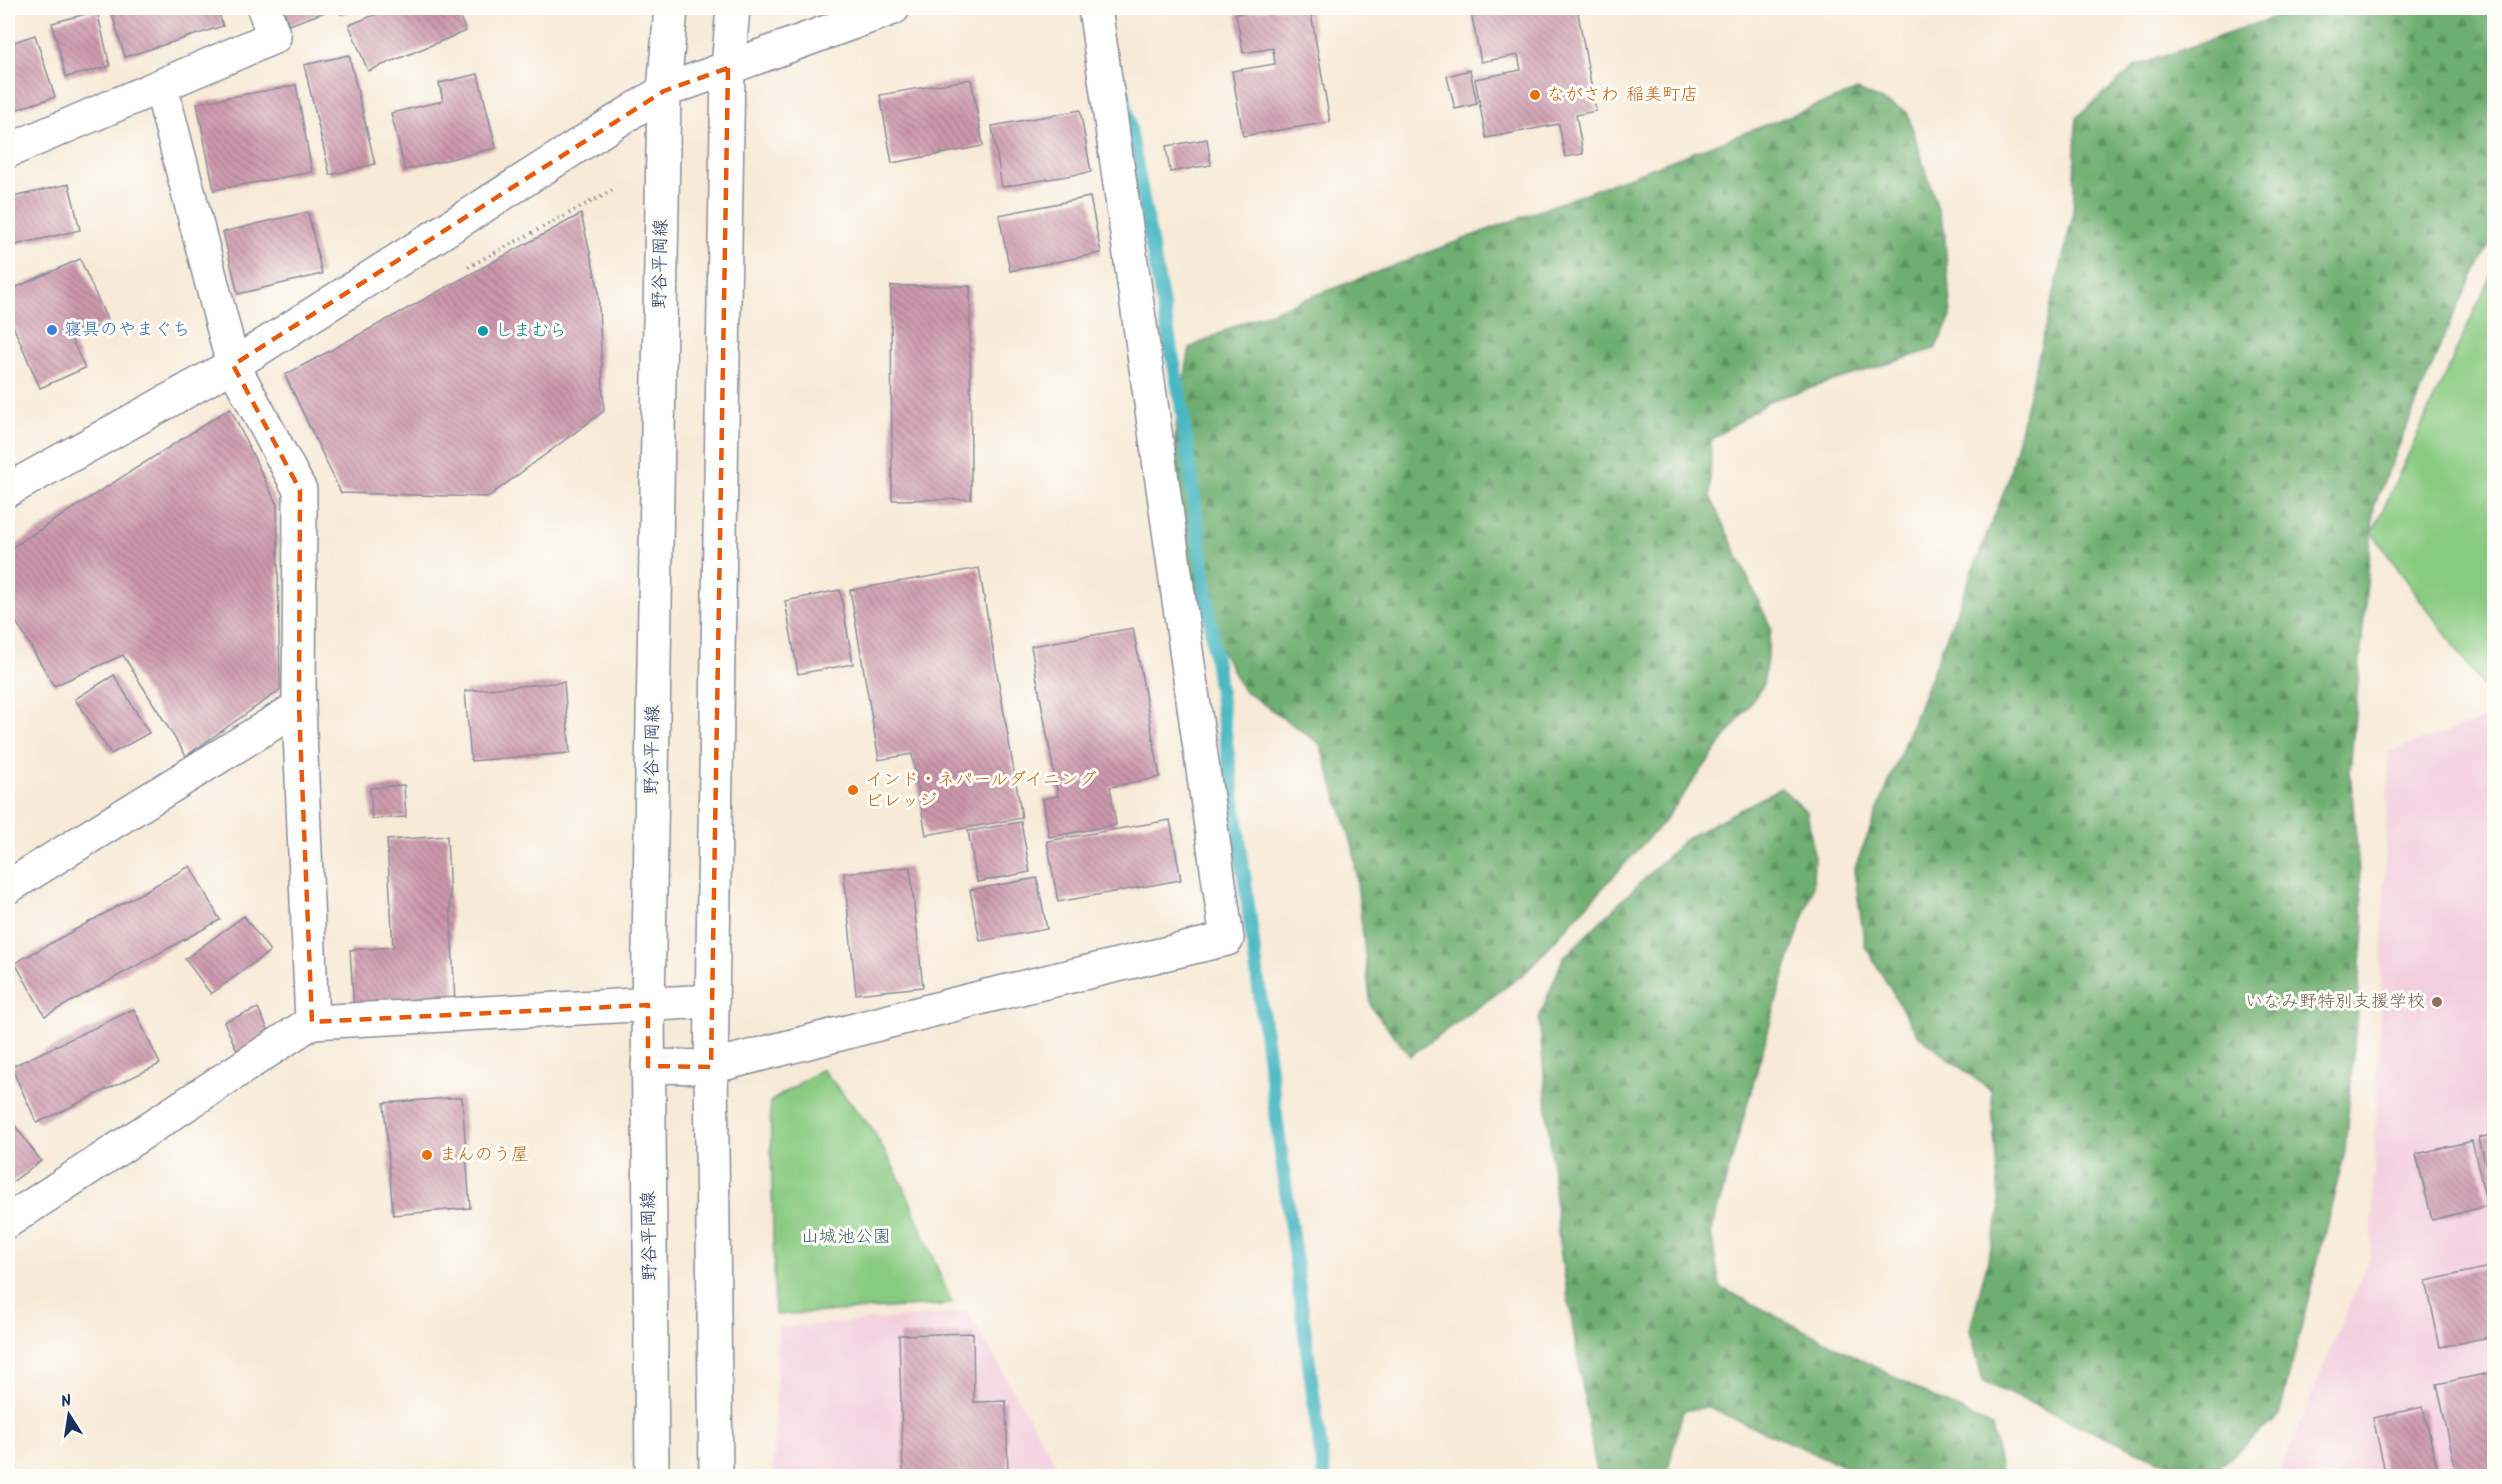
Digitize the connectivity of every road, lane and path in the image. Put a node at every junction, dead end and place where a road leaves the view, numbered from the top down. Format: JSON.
{"nodes":[{"id":1,"x":264,"y":8,"type":"edge"},
{"id":2,"x":671,"y":8,"type":"edge"},
{"id":3,"x":733,"y":8,"type":"edge"},
{"id":4,"x":892,"y":8,"type":"edge"},
{"id":5,"x":1095,"y":8,"type":"edge"},
{"id":6,"x":728,"y":68,"type":"junction"},
{"id":7,"x":161,"y":87,"type":"junction"},
{"id":8,"x":664,"y":91,"type":"junction"},
{"id":9,"x":8,"y":151,"type":"edge"},
{"id":10,"x":233,"y":366,"type":"junction"},
{"id":11,"x":8,"y":490,"type":"edge"},
{"id":12,"x":299,"y":707,"type":"junction"},
{"id":13,"x":8,"y":887,"type":"edge"},
{"id":14,"x":712,"y":1001,"type":"junction"},
{"id":15,"x":648,"y":1005,"type":"junction"},
{"id":16,"x":312,"y":1022,"type":"junction"},
{"id":17,"x":648,"y":1066,"type":"junction"},
{"id":18,"x":711,"y":1067,"type":"junction"},
{"id":19,"x":8,"y":1221,"type":"edge"},
{"id":20,"x":652,"y":1476,"type":"edge"},
{"id":21,"x":716,"y":1476,"type":"edge"}],
"edges":[{"from":1,"to":7,"type":"street"},
{"from":2,"to":8,"type":"street","name":"野谷平岡線"},
{"from":3,"to":6,"type":"street"},
{"from":4,"to":6,"type":"street"},
{"from":5,"to":18,"type":"street"},
{"from":6,"to":8,"type":"street"},
{"from":6,"to":14,"type":"street"},
{"from":7,"to":9,"type":"street"},
{"from":7,"to":10,"type":"street"},
{"from":8,"to":10,"type":"street"},
{"from":8,"to":15,"type":"street","name":"野谷平岡線"},
{"from":10,"to":11,"type":"street"},
{"from":10,"to":12,"type":"street"},
{"from":12,"to":13,"type":"street"},
{"from":12,"to":16,"type":"street"},
{"from":14,"to":15,"type":"street"},
{"from":14,"to":18,"type":"street"},
{"from":15,"to":16,"type":"street"},
{"from":15,"to":17,"type":"street","name":"野谷平岡線"},
{"from":16,"to":19,"type":"street"},
{"from":17,"to":18,"type":"street"},
{"from":17,"to":20,"type":"street","name":"野谷平岡線"},
{"from":18,"to":21,"type":"street"}]}
